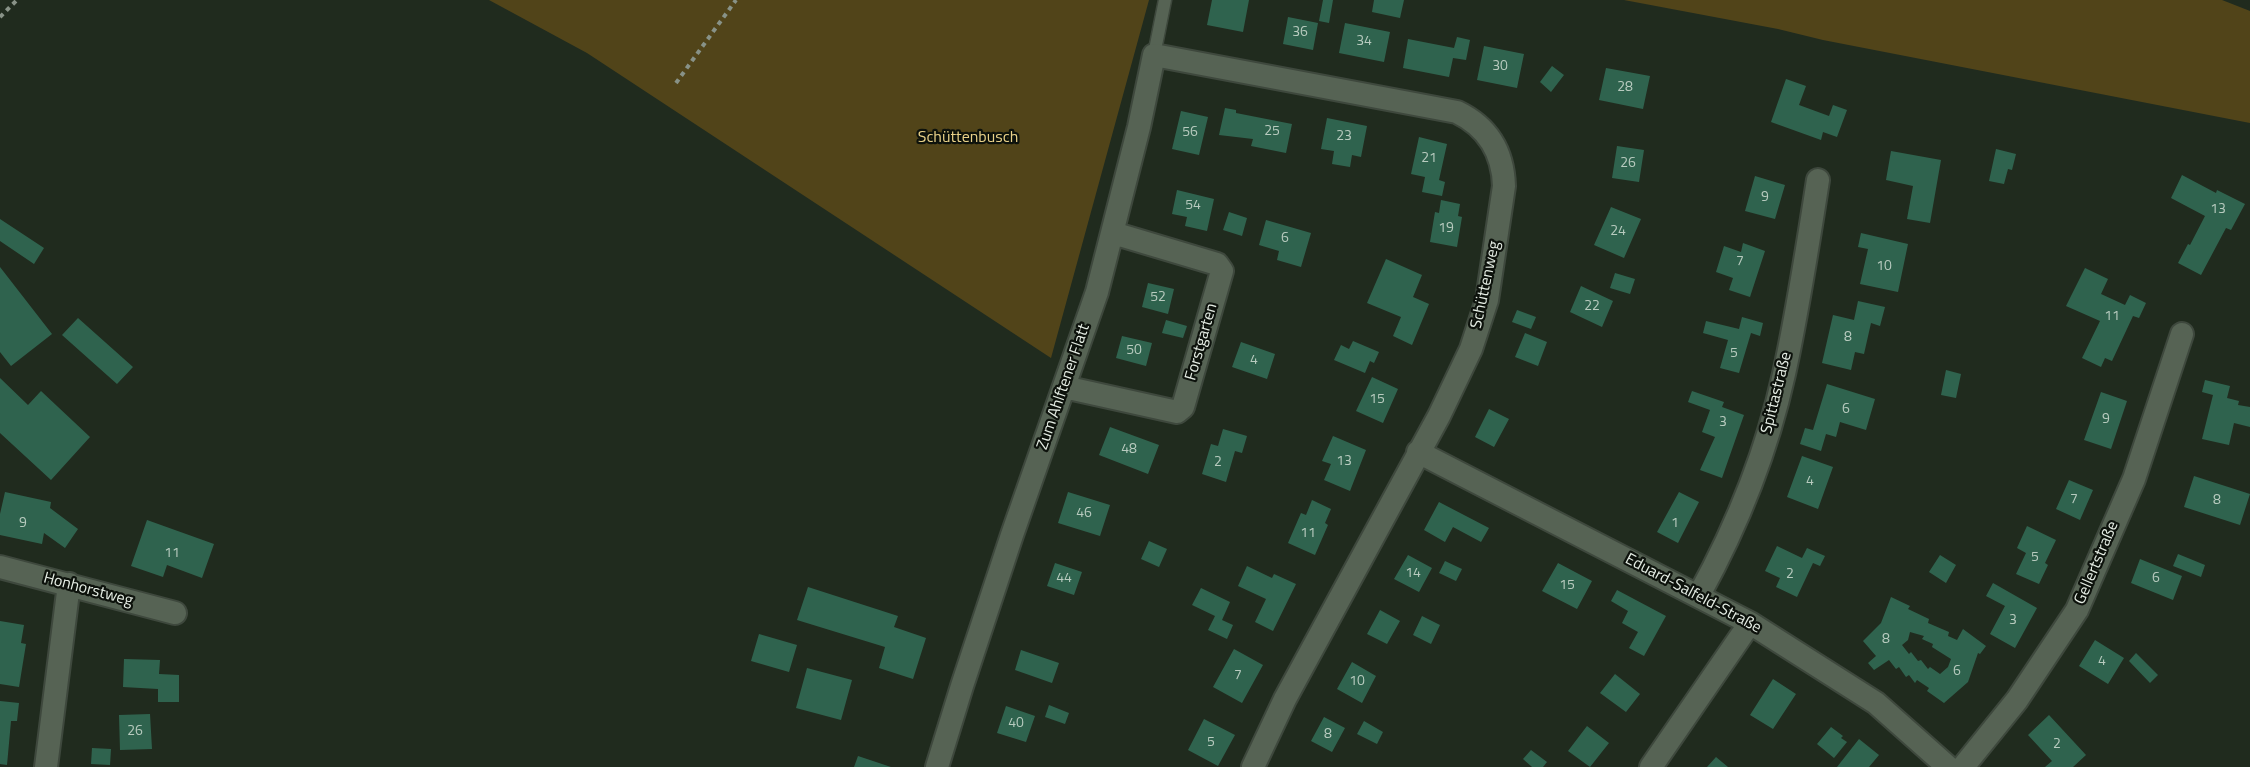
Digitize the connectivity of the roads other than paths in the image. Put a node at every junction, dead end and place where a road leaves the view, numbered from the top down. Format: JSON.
{"nodes":[{"id":1,"x":1165,"y":0,"type":"edge"},
{"id":2,"x":1154,"y":55,"type":"junction"},
{"id":3,"x":1818,"y":180,"type":"dead end"},
{"id":4,"x":1113,"y":233,"type":"junction"},
{"id":5,"x":2182,"y":334,"type":"dead end"},
{"id":6,"x":1064,"y":387,"type":"junction"},
{"id":7,"x":1418,"y":452,"type":"junction"},
{"id":8,"x":0,"y":567,"type":"edge"},
{"id":9,"x":69,"y":584,"type":"junction"},
{"id":10,"x":1699,"y":595,"type":"junction"},
{"id":11,"x":175,"y":613,"type":"dead end"},
{"id":12,"x":1750,"y":623,"type":"junction"},
{"id":13,"x":46,"y":767,"type":"edge"},
{"id":14,"x":937,"y":767,"type":"edge"},
{"id":15,"x":1253,"y":767,"type":"edge"},
{"id":16,"x":1651,"y":767,"type":"edge"},
{"id":17,"x":1948,"y":767,"type":"edge"},
{"id":18,"x":1963,"y":767,"type":"edge"}],
"edges":[{"from":1,"to":2,"type":"lane","name":"Zum Ahlftener Flatt"},
{"from":2,"to":4,"type":"street","name":"Zum Ahlftener Flatt"},
{"from":2,"to":7,"type":"street","name":"Schüttenweg"},
{"from":3,"to":10,"type":"street","name":"Spittastraße"},
{"from":4,"to":6,"type":"street","name":"Zum Ahlftener Flatt"},
{"from":4,"to":6,"type":"street","name":"Forstgarten"},
{"from":5,"to":18,"type":"street","name":"Gellertstraße"},
{"from":6,"to":14,"type":"street","name":"Zum Ahlftener Flatt"},
{"from":7,"to":10,"type":"street","name":"Eduard-Salfeld-Straße"},
{"from":7,"to":15,"type":"street","name":"Schüttenweg"},
{"from":8,"to":9,"type":"street","name":"Honhorstweg"},
{"from":9,"to":11,"type":"street","name":"Honhorstweg"},
{"from":9,"to":13,"type":"street"},
{"from":10,"to":12,"type":"street","name":"Eduard-Salfeld-Straße"},
{"from":12,"to":16,"type":"street"},
{"from":12,"to":17,"type":"street","name":"Eduard-Salfeld-Straße"}]}
